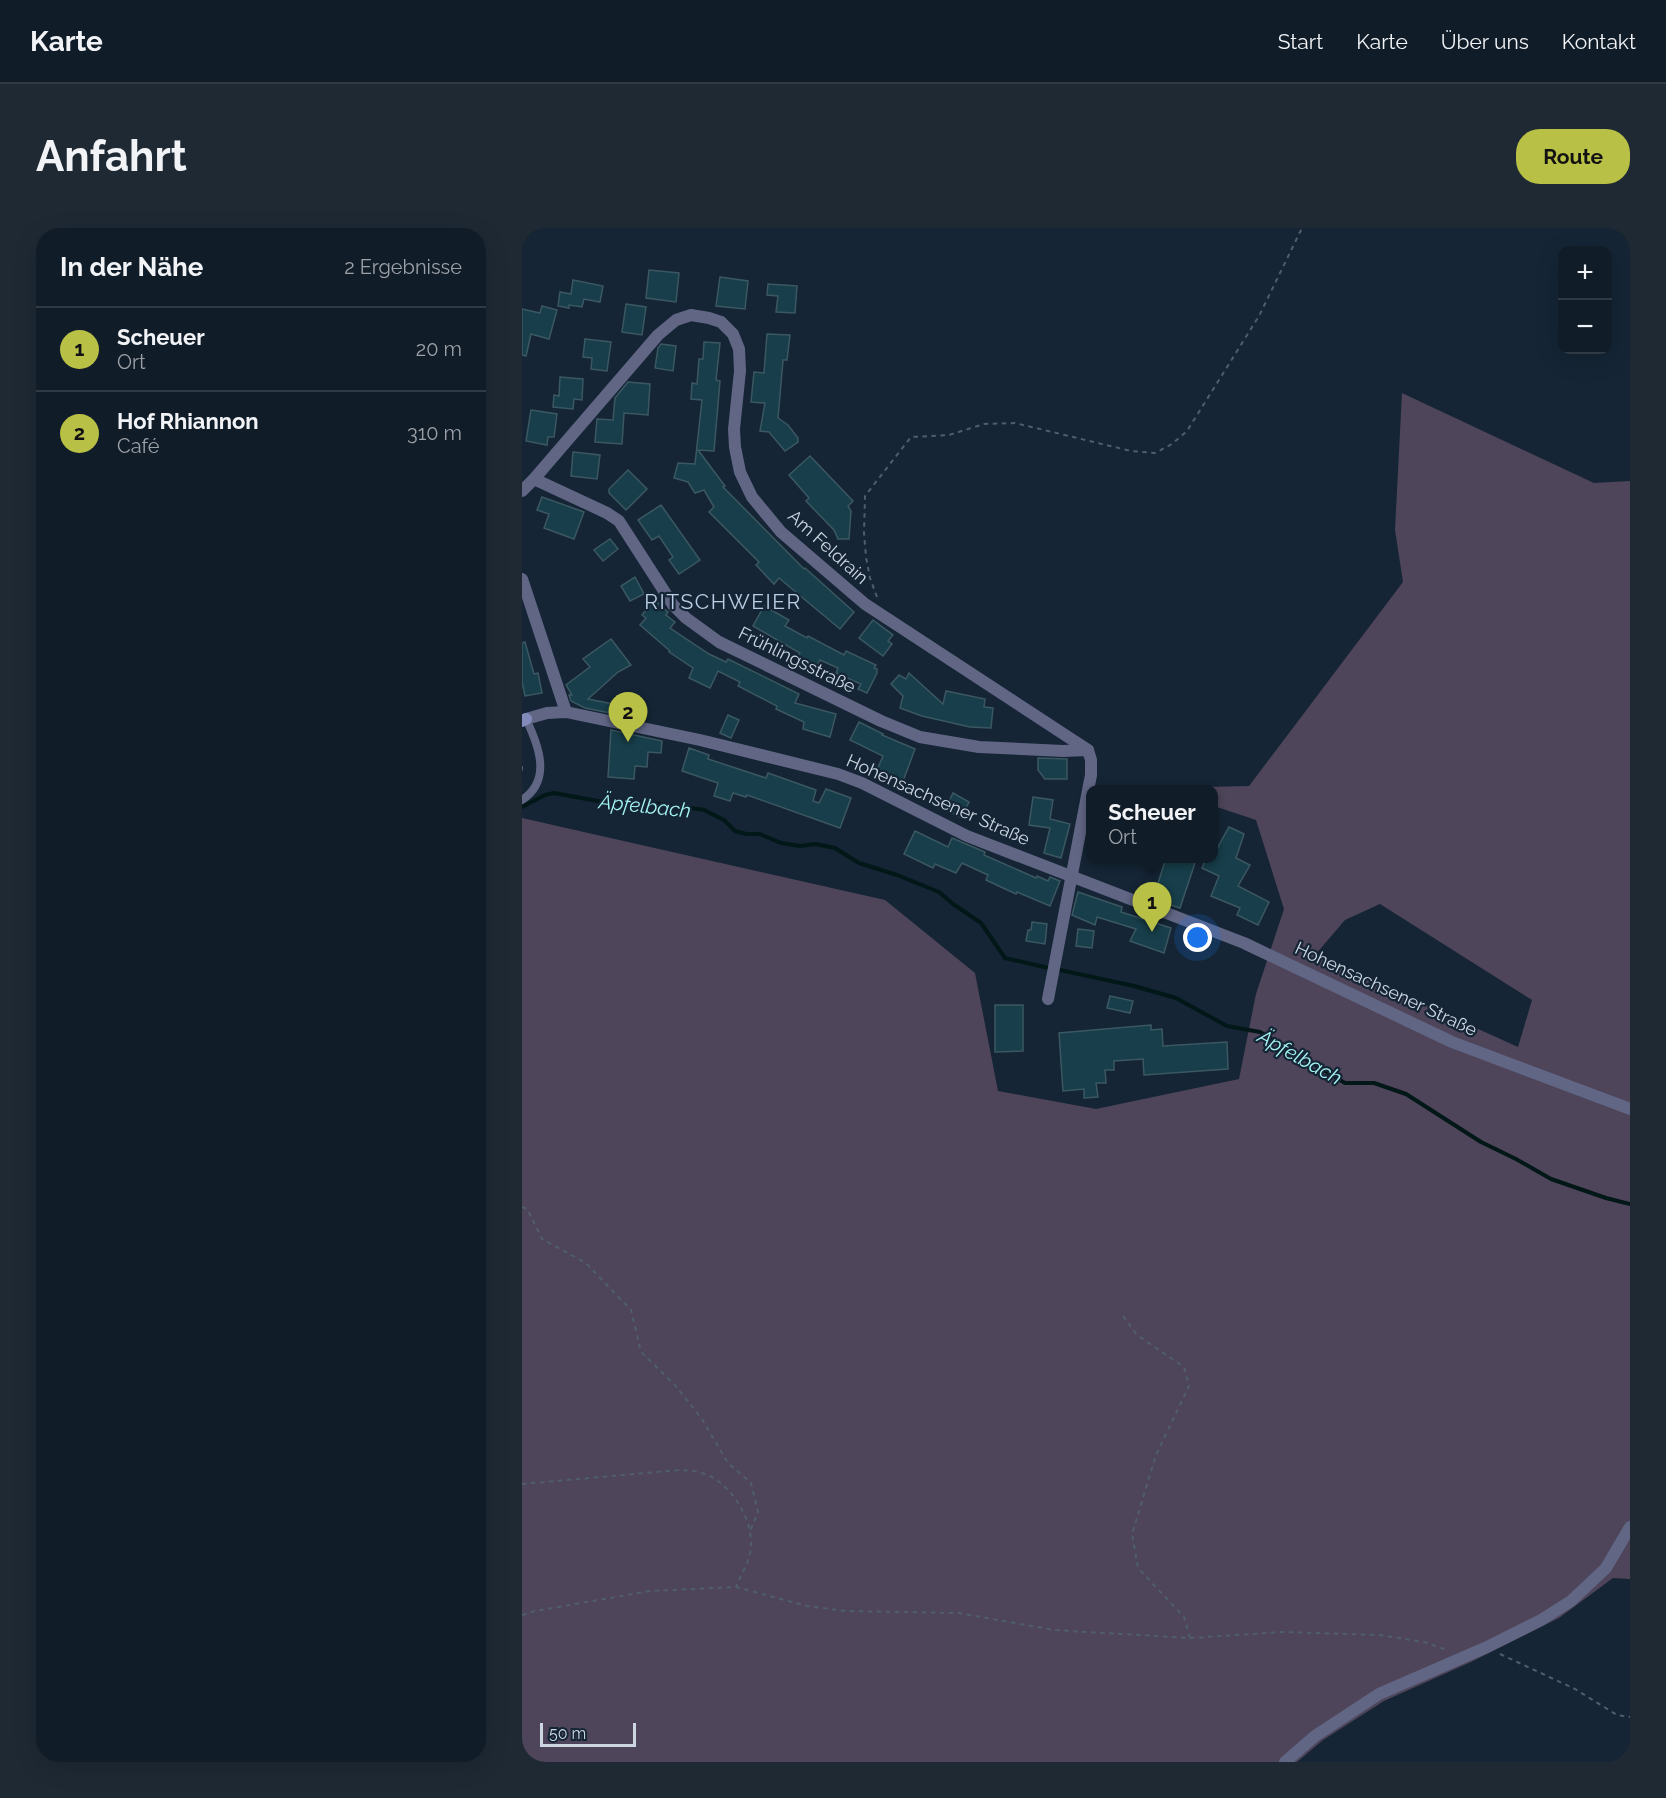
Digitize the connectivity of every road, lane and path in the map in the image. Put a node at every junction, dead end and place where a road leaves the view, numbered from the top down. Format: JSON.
{"nodes":[{"id":1,"x":1302,"y":228,"type":"edge"},
{"id":2,"x":534,"y":479,"type":"junction"},
{"id":3,"x":522,"y":491,"type":"edge"},
{"id":4,"x":522,"y":579,"type":"edge"},
{"id":5,"x":877,"y":598,"type":"dead end"},
{"id":6,"x":566,"y":712,"type":"junction"},
{"id":7,"x":525,"y":721,"type":"edge"},
{"id":8,"x":1088,"y":750,"type":"junction"},
{"id":9,"x":522,"y":766,"type":"edge"},
{"id":10,"x":522,"y":771,"type":"edge"},
{"id":11,"x":1089,"y":785,"type":"edge"},
{"id":12,"x":522,"y":800,"type":"edge"},
{"id":13,"x":1086,"y":802,"type":"edge"},
{"id":14,"x":1072,"y":878,"type":"junction"},
{"id":15,"x":1048,"y":999,"type":"dead end"},
{"id":16,"x":1630,"y":1109,"type":"edge"},
{"id":17,"x":522,"y":1207,"type":"edge"},
{"id":18,"x":1123,"y":1316,"type":"dead end"},
{"id":19,"x":522,"y":1484,"type":"edge"},
{"id":20,"x":1630,"y":1527,"type":"edge"},
{"id":21,"x":749,"y":1534,"type":"junction"},
{"id":22,"x":736,"y":1587,"type":"junction"},
{"id":23,"x":522,"y":1615,"type":"edge"},
{"id":24,"x":1190,"y":1638,"type":"junction"},
{"id":25,"x":1487,"y":1647,"type":"junction"},
{"id":26,"x":1464,"y":1656,"type":"junction"},
{"id":27,"x":1630,"y":1717,"type":"edge"},
{"id":28,"x":1285,"y":1762,"type":"edge"}],
"edges":[{"from":1,"to":5,"type":"path"},
{"from":2,"to":3,"type":"street"},
{"from":2,"to":8,"type":"street","name":"Frühlingsstraße"},
{"from":2,"to":8,"type":"street","name":"Am Feldrain"},
{"from":4,"to":6,"type":"street"},
{"from":6,"to":7,"type":"street","name":"Hohensachsener Straße"},
{"from":6,"to":14,"type":"street","name":"Hohensachsener Straße"},
{"from":7,"to":12,"type":"lane"},
{"from":8,"to":11,"type":"street"},
{"from":9,"to":10,"type":"path"},
{"from":13,"to":14,"type":"street"},
{"from":14,"to":15,"type":"street"},
{"from":14,"to":16,"type":"street","name":"Hohensachsener Straße"},
{"from":17,"to":21,"type":"path"},
{"from":18,"to":24,"type":"path"},
{"from":19,"to":21,"type":"path"},
{"from":20,"to":25,"type":"street"},
{"from":21,"to":22,"type":"path"},
{"from":22,"to":23,"type":"path"},
{"from":22,"to":24,"type":"path"},
{"from":24,"to":26,"type":"path"},
{"from":25,"to":26,"type":"street"},
{"from":25,"to":27,"type":"path"},
{"from":26,"to":28,"type":"street"}]}
